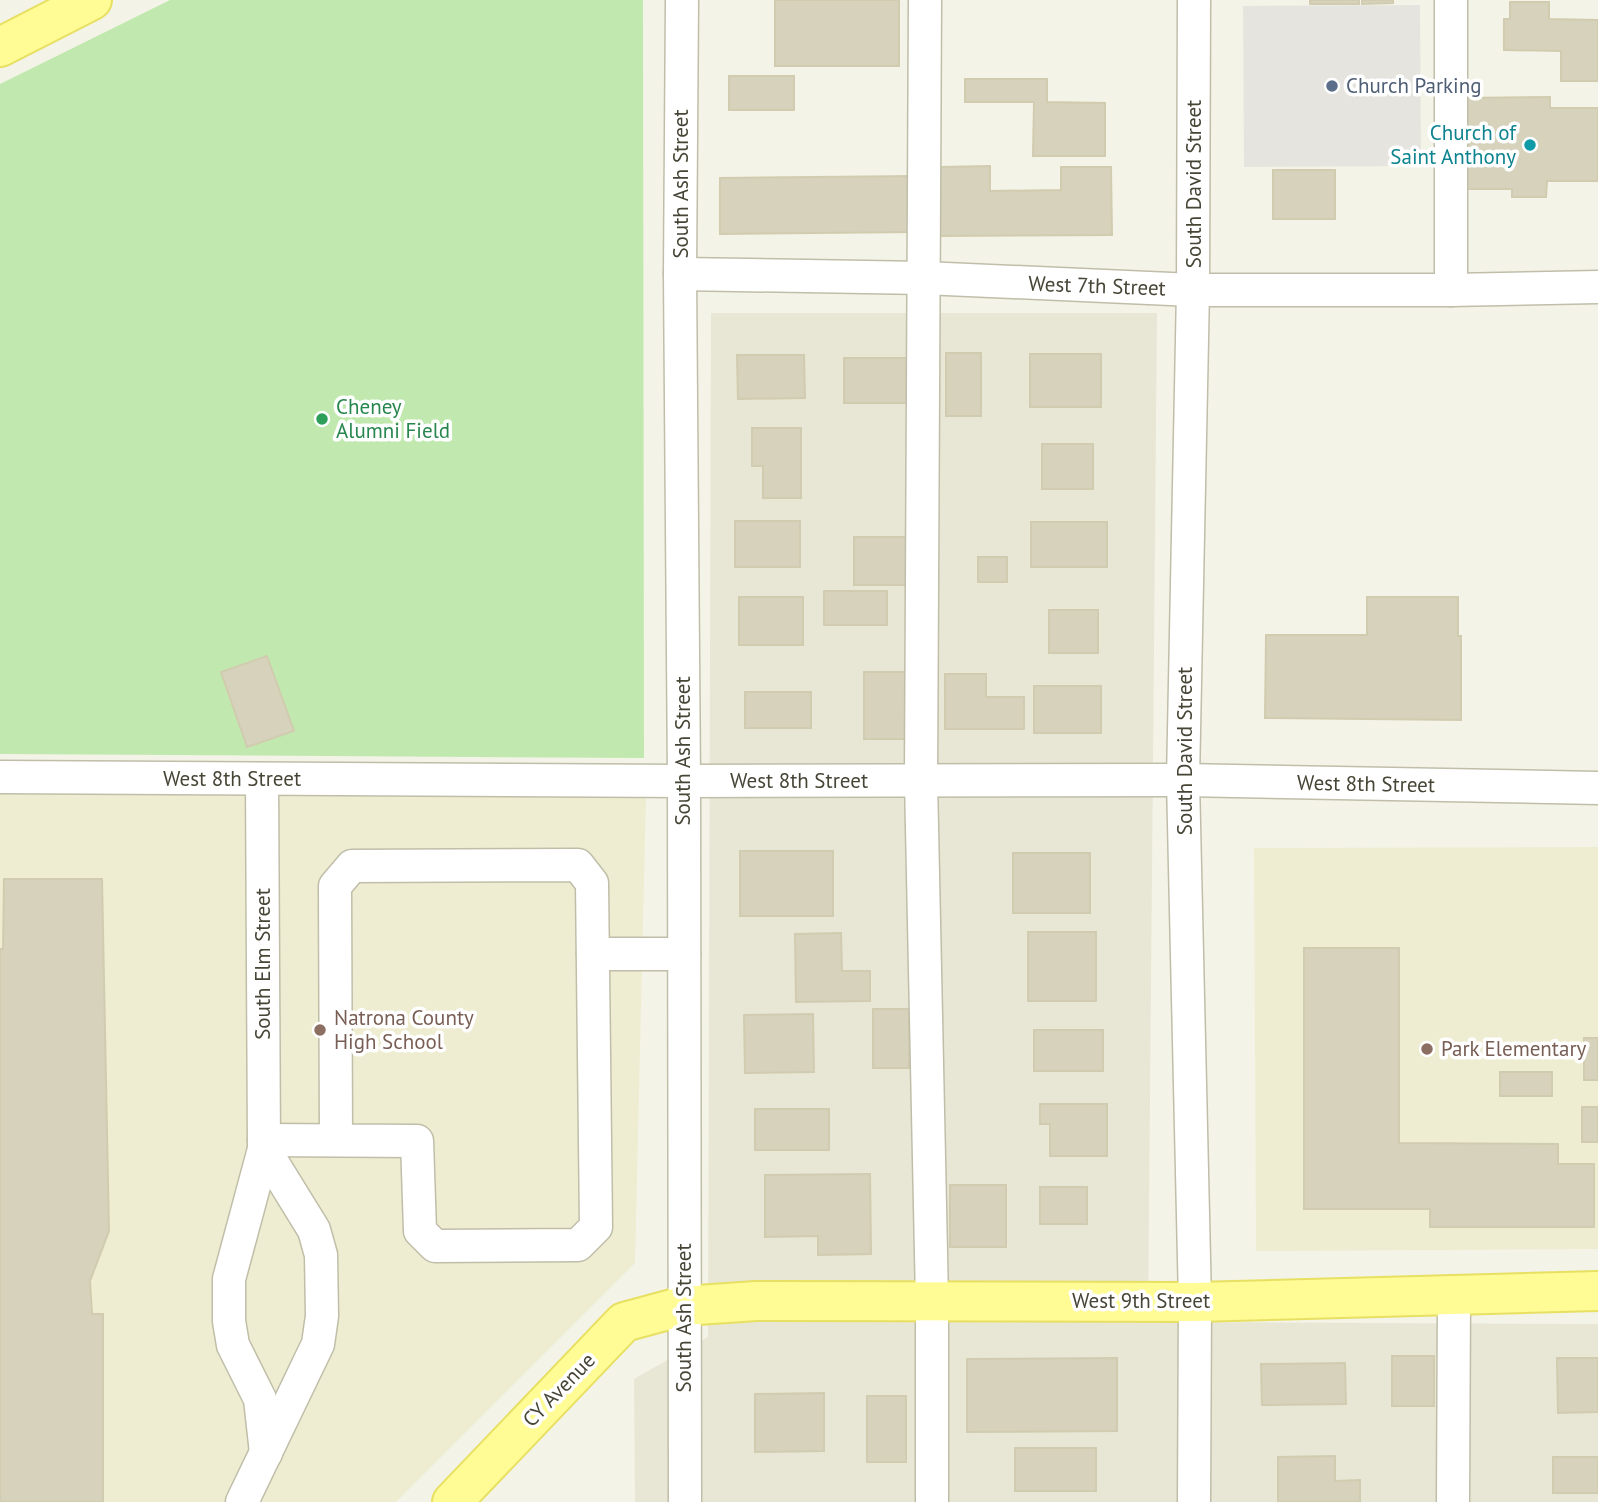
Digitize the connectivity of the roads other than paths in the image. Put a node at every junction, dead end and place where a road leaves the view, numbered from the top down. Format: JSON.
{"nodes":[{"id":1,"x":92,"y":0,"type":"edge"},
{"id":2,"x":682,"y":0,"type":"edge"},
{"id":3,"x":925,"y":0,"type":"edge"},
{"id":4,"x":1194,"y":0,"type":"edge"},
{"id":5,"x":1451,"y":0,"type":"edge"},
{"id":6,"x":0,"y":47,"type":"edge"},
{"id":7,"x":680,"y":274,"type":"junction"},
{"id":8,"x":924,"y":278,"type":"junction"},
{"id":9,"x":1598,"y":287,"type":"edge"},
{"id":10,"x":1194,"y":290,"type":"junction"},
{"id":11,"x":1451,"y":290,"type":"junction"},
{"id":12,"x":0,"y":777,"type":"edge"},
{"id":13,"x":262,"y":779,"type":"junction"},
{"id":14,"x":921,"y":780,"type":"junction"},
{"id":15,"x":1183,"y":780,"type":"junction"},
{"id":16,"x":684,"y":781,"type":"junction"},
{"id":17,"x":1598,"y":788,"type":"edge"},
{"id":18,"x":593,"y":954,"type":"junction"},
{"id":19,"x":684,"y":954,"type":"junction"},
{"id":20,"x":336,"y":1140,"type":"junction"},
{"id":21,"x":264,"y":1144,"type":"junction"},
{"id":22,"x":1598,"y":1291,"type":"edge"},
{"id":23,"x":1454,"y":1295,"type":"junction"},
{"id":24,"x":932,"y":1300,"type":"junction"},
{"id":25,"x":1195,"y":1302,"type":"junction"},
{"id":26,"x":683,"y":1306,"type":"junction"},
{"id":27,"x":266,"y":1453,"type":"junction"},
{"id":28,"x":242,"y":1502,"type":"edge"},
{"id":29,"x":452,"y":1502,"type":"edge"},
{"id":30,"x":685,"y":1502,"type":"edge"},
{"id":31,"x":932,"y":1502,"type":"edge"},
{"id":32,"x":1194,"y":1502,"type":"edge"},
{"id":33,"x":1453,"y":1502,"type":"edge"}],
"edges":[{"from":1,"to":6,"type":"main road"},
{"from":2,"to":7,"type":"street","name":"South Ash Street"},
{"from":3,"to":8,"type":"street"},
{"from":4,"to":10,"type":"street","name":"South David Street"},
{"from":5,"to":11,"type":"street"},
{"from":7,"to":8,"type":"street","name":"West 7th Street"},
{"from":7,"to":16,"type":"street","name":"South Ash Street"},
{"from":8,"to":10,"type":"street","name":"West 7th Street"},
{"from":8,"to":14,"type":"street"},
{"from":9,"to":11,"type":"street","name":"West 7th Street"},
{"from":10,"to":11,"type":"street","name":"West 7th Street"},
{"from":10,"to":15,"type":"street","name":"South David Street"},
{"from":12,"to":13,"type":"street","name":"West 8th Street"},
{"from":13,"to":16,"type":"street","name":"West 8th Street"},
{"from":13,"to":21,"type":"street","name":"South Elm Street"},
{"from":14,"to":15,"type":"street","name":"West 8th Street"},
{"from":14,"to":16,"type":"street","name":"West 8th Street"},
{"from":14,"to":24,"type":"street"},
{"from":15,"to":17,"type":"street","name":"West 8th Street"},
{"from":15,"to":25,"type":"street","name":"South David Street"},
{"from":16,"to":19,"type":"street","name":"South Ash Street"},
{"from":18,"to":19,"type":"street"},
{"from":18,"to":20,"type":"street"},
{"from":18,"to":20,"type":"street"},
{"from":19,"to":26,"type":"street","name":"South Ash Street"},
{"from":20,"to":21,"type":"street"},
{"from":21,"to":27,"type":"street","name":"South Elm Street"},
{"from":21,"to":27,"type":"street"},
{"from":22,"to":23,"type":"main road","name":"West 9th Street"},
{"from":23,"to":25,"type":"main road","name":"West 9th Street"},
{"from":23,"to":33,"type":"street"},
{"from":24,"to":25,"type":"main road","name":"West 9th Street"},
{"from":24,"to":26,"type":"main road","name":"West 9th Street"},
{"from":24,"to":31,"type":"street"},
{"from":25,"to":32,"type":"street","name":"South David Street"},
{"from":26,"to":29,"type":"main road","name":"CY Avenue"},
{"from":26,"to":30,"type":"street","name":"South Ash Street"},
{"from":27,"to":28,"type":"street"}]}
